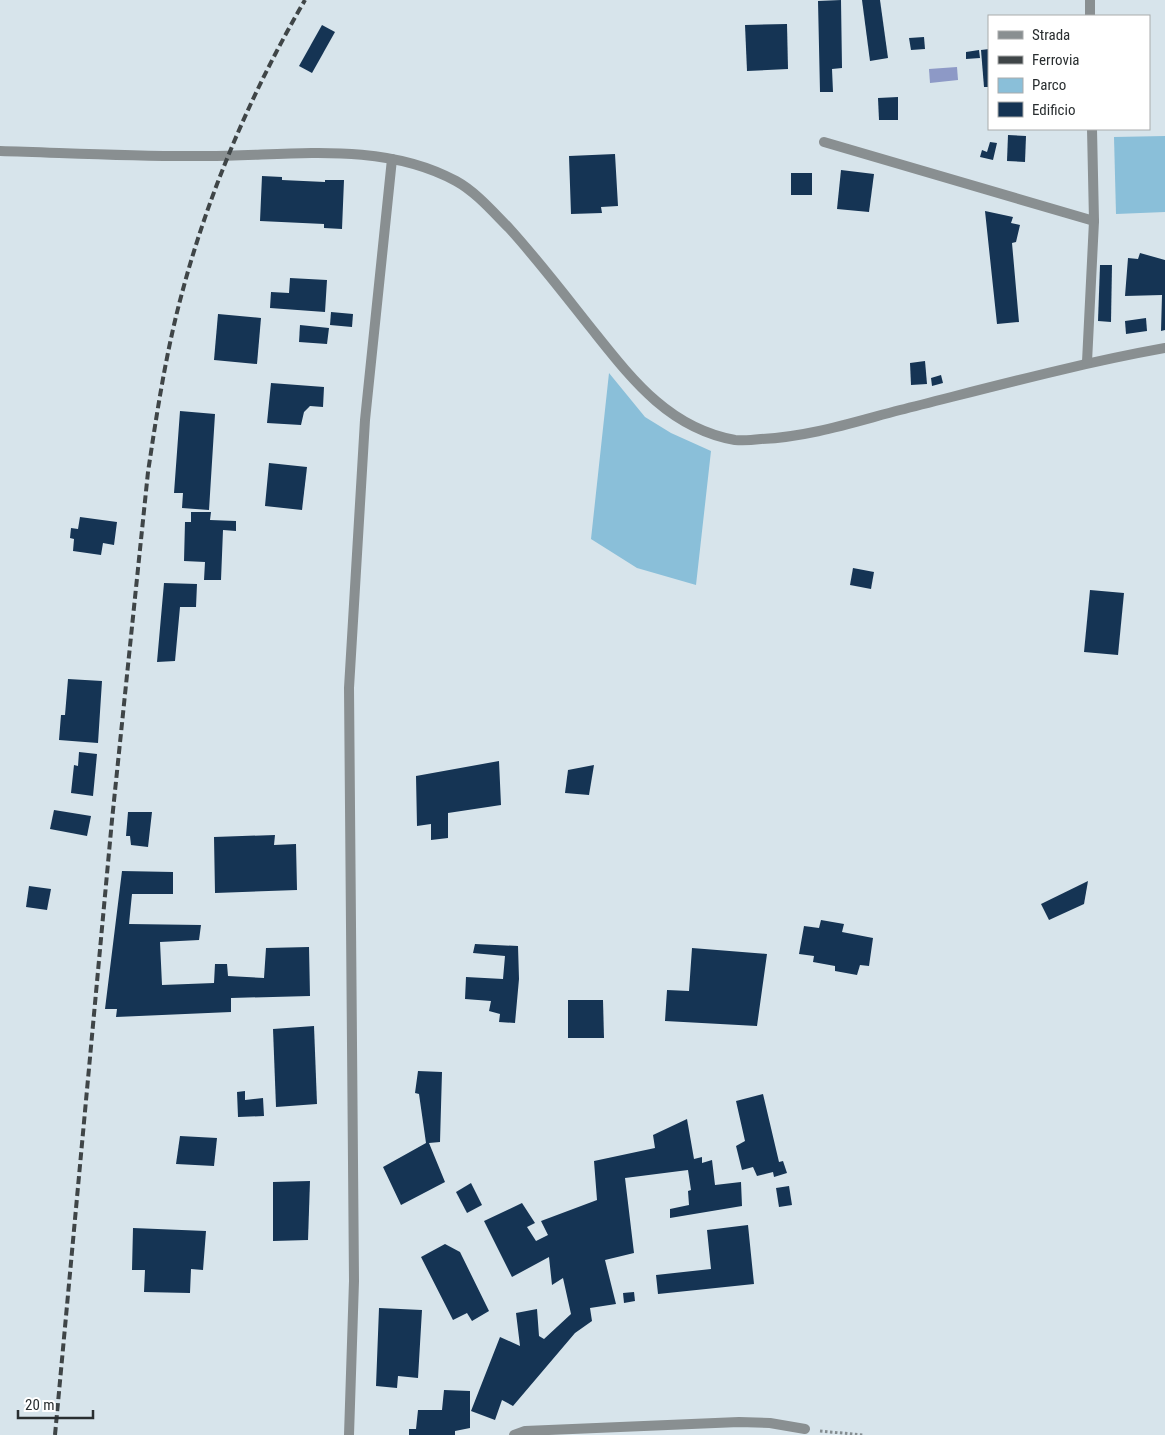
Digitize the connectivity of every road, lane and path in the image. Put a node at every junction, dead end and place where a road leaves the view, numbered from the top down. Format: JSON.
{"nodes":[{"id":1,"x":1090,"y":0,"type":"edge"},
{"id":2,"x":1090,"y":15,"type":"edge"},
{"id":3,"x":1092,"y":130,"type":"edge"},
{"id":4,"x":824,"y":142,"type":"dead end"},
{"id":5,"x":0,"y":151,"type":"edge"},
{"id":6,"x":392,"y":159,"type":"junction"},
{"id":7,"x":1094,"y":221,"type":"junction"},
{"id":8,"x":1165,"y":348,"type":"edge"},
{"id":9,"x":1087,"y":362,"type":"junction"},
{"id":10,"x":805,"y":1429,"type":"joint"},
{"id":11,"x":348,"y":1435,"type":"edge"},
{"id":12,"x":514,"y":1435,"type":"edge"},
{"id":13,"x":863,"y":1435,"type":"edge"}],
"edges":[{"from":1,"to":2,"type":"street"},
{"from":3,"to":7,"type":"street"},
{"from":4,"to":7,"type":"street"},
{"from":5,"to":6,"type":"street"},
{"from":6,"to":9,"type":"street"},
{"from":6,"to":11,"type":"street"},
{"from":7,"to":9,"type":"street"},
{"from":8,"to":9,"type":"street"},
{"from":10,"to":12,"type":"street"},
{"from":10,"to":13,"type":"path"}]}
